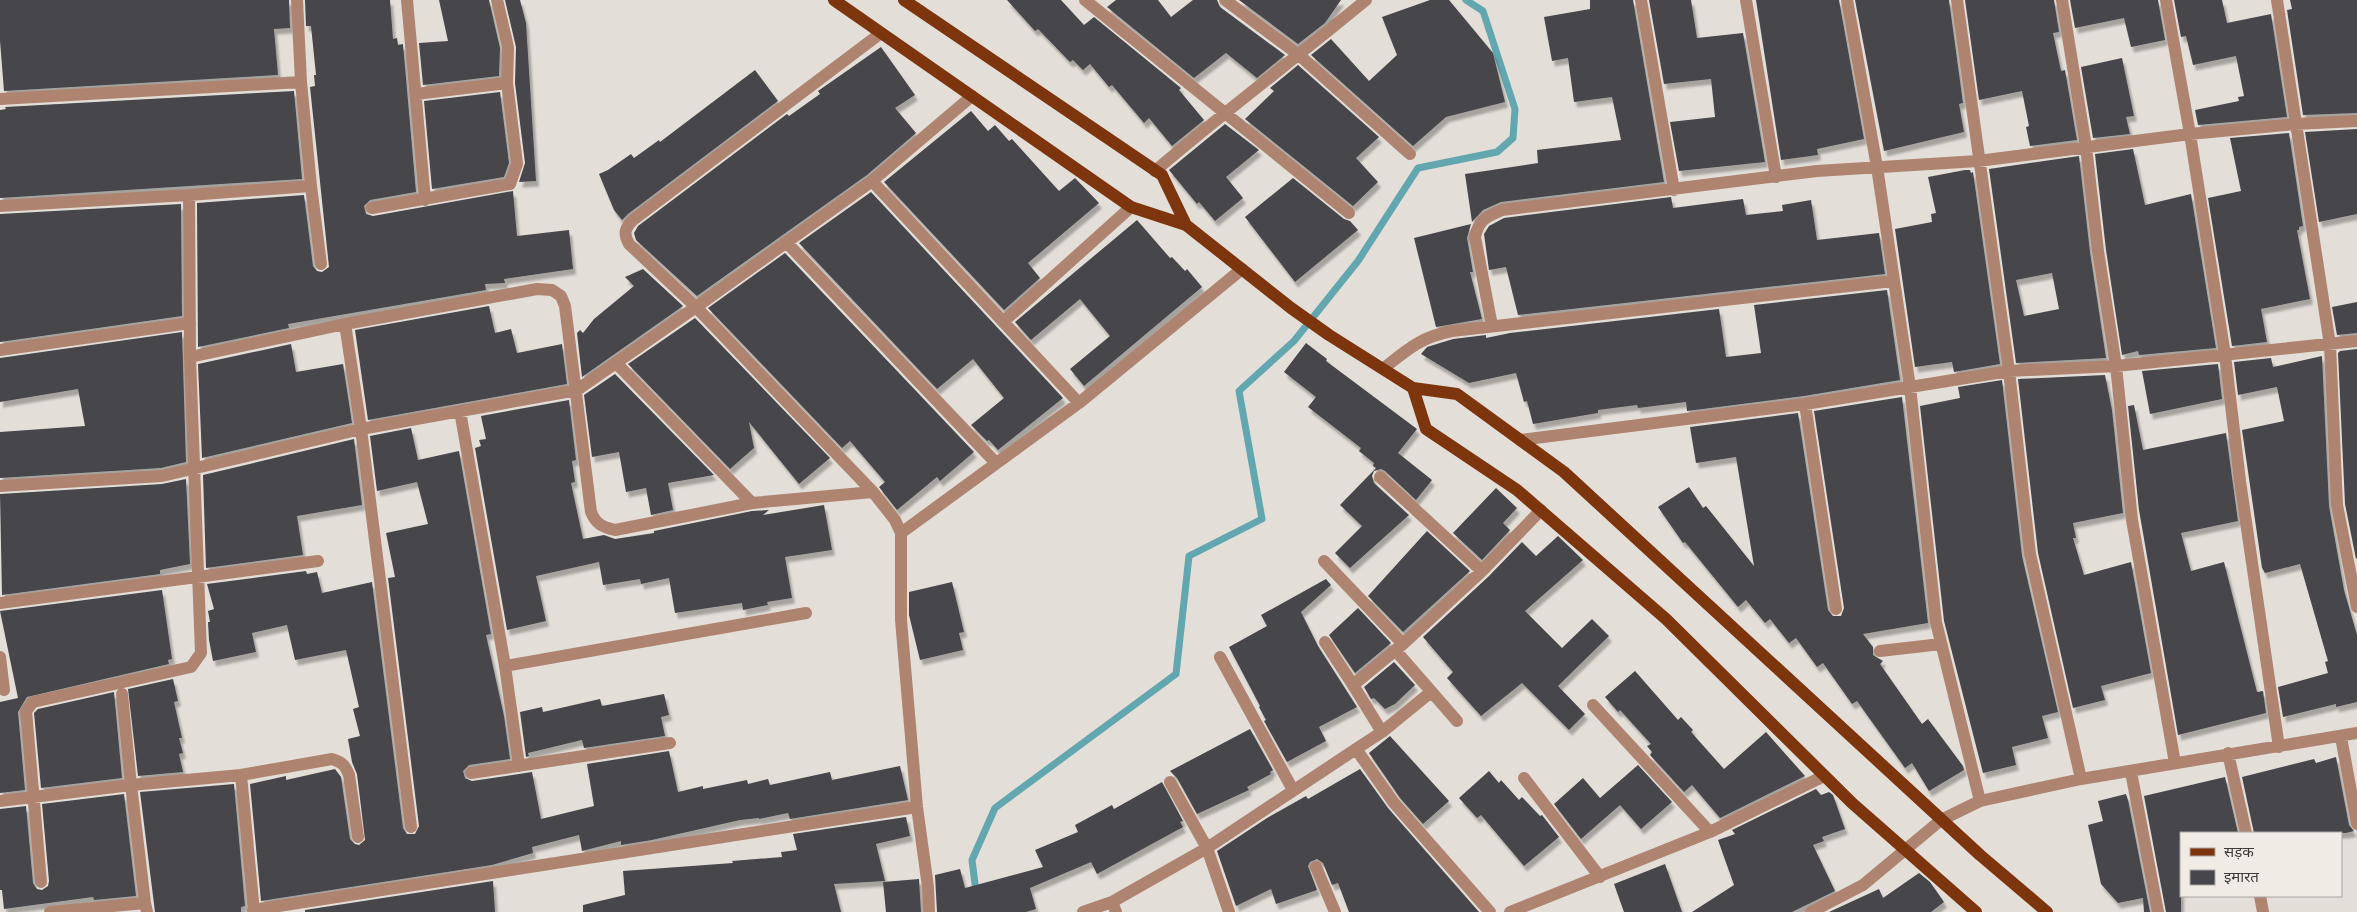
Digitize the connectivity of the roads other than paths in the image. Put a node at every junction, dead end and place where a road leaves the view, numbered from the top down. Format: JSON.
{"nodes":[{"id":1,"x":297,"y":0,"type":"edge"},
{"id":2,"x":407,"y":0,"type":"edge"},
{"id":3,"x":497,"y":0,"type":"edge"},
{"id":4,"x":834,"y":0,"type":"edge"},
{"id":5,"x":904,"y":0,"type":"edge"},
{"id":6,"x":1085,"y":0,"type":"edge"},
{"id":7,"x":1225,"y":0,"type":"edge"},
{"id":8,"x":1366,"y":0,"type":"edge"},
{"id":9,"x":1641,"y":0,"type":"edge"},
{"id":10,"x":1746,"y":0,"type":"edge"},
{"id":11,"x":1847,"y":0,"type":"edge"},
{"id":12,"x":1957,"y":0,"type":"edge"},
{"id":13,"x":2062,"y":0,"type":"edge"},
{"id":14,"x":2166,"y":0,"type":"edge"},
{"id":15,"x":2277,"y":0,"type":"edge"},
{"id":16,"x":881,"y":32,"type":"junction"},
{"id":17,"x":1299,"y":55,"type":"junction"},
{"id":18,"x":301,"y":82,"type":"junction"},
{"id":19,"x":507,"y":83,"type":"junction"},
{"id":20,"x":416,"y":94,"type":"junction"},
{"id":21,"x":972,"y":96,"type":"junction"},
{"id":22,"x":0,"y":99,"type":"edge"},
{"id":23,"x":1225,"y":111,"type":"junction"},
{"id":24,"x":2357,"y":121,"type":"edge"},
{"id":25,"x":2295,"y":124,"type":"junction"},
{"id":26,"x":2190,"y":134,"type":"junction"},
{"id":27,"x":2086,"y":147,"type":"junction"},
{"id":28,"x":1410,"y":154,"type":"dead end"},
{"id":29,"x":1978,"y":161,"type":"junction"},
{"id":30,"x":1878,"y":168,"type":"junction"},
{"id":31,"x":1155,"y":171,"type":"junction"},
{"id":32,"x":1776,"y":177,"type":"junction"},
{"id":33,"x":872,"y":181,"type":"junction"},
{"id":34,"x":311,"y":186,"type":"junction"},
{"id":35,"x":1674,"y":190,"type":"junction"},
{"id":36,"x":189,"y":195,"type":"junction"},
{"id":37,"x":425,"y":200,"type":"junction"},
{"id":38,"x":0,"y":206,"type":"edge"},
{"id":39,"x":1131,"y":207,"type":"junction"},
{"id":40,"x":372,"y":208,"type":"dead end"},
{"id":41,"x":1349,"y":213,"type":"dead end"},
{"id":42,"x":1186,"y":225,"type":"junction"},
{"id":43,"x":787,"y":243,"type":"junction"},
{"id":44,"x":321,"y":264,"type":"dead end"},
{"id":45,"x":1242,"y":269,"type":"junction"},
{"id":46,"x":1893,"y":280,"type":"junction"},
{"id":47,"x":696,"y":307,"type":"junction"},
{"id":48,"x":1003,"y":322,"type":"junction"},
{"id":49,"x":190,"y":323,"type":"junction"},
{"id":50,"x":345,"y":324,"type":"junction"},
{"id":51,"x":1492,"y":326,"type":"junction"},
{"id":52,"x":2357,"y":341,"type":"edge"},
{"id":53,"x":2330,"y":345,"type":"junction"},
{"id":54,"x":0,"y":350,"type":"edge"},
{"id":55,"x":2225,"y":355,"type":"junction"},
{"id":56,"x":190,"y":357,"type":"junction"},
{"id":57,"x":616,"y":363,"type":"junction"},
{"id":58,"x":2116,"y":366,"type":"junction"},
{"id":59,"x":1384,"y":368,"type":"junction"},
{"id":60,"x":2008,"y":370,"type":"junction"},
{"id":61,"x":1910,"y":387,"type":"junction"},
{"id":62,"x":1413,"y":388,"type":"junction"},
{"id":63,"x":577,"y":390,"type":"junction"},
{"id":64,"x":1079,"y":403,"type":"junction"},
{"id":65,"x":1805,"y":404,"type":"junction"},
{"id":66,"x":460,"y":411,"type":"junction"},
{"id":67,"x":361,"y":429,"type":"junction"},
{"id":68,"x":1520,"y":440,"type":"junction"},
{"id":69,"x":996,"y":463,"type":"junction"},
{"id":70,"x":193,"y":470,"type":"junction"},
{"id":71,"x":1380,"y":477,"type":"dead end"},
{"id":72,"x":0,"y":486,"type":"edge"},
{"id":73,"x":874,"y":492,"type":"junction"},
{"id":74,"x":752,"y":503,"type":"junction"},
{"id":75,"x":1541,"y":510,"type":"junction"},
{"id":76,"x":901,"y":533,"type":"junction"},
{"id":77,"x":318,"y":561,"type":"dead end"},
{"id":78,"x":1324,"y":561,"type":"dead end"},
{"id":79,"x":1482,"y":571,"type":"junction"},
{"id":80,"x":198,"y":576,"type":"junction"},
{"id":81,"x":0,"y":603,"type":"edge"},
{"id":82,"x":2357,"y":607,"type":"edge"},
{"id":83,"x":1836,"y":609,"type":"dead end"},
{"id":84,"x":806,"y":613,"type":"dead end"},
{"id":85,"x":1325,"y":642,"type":"dead end"},
{"id":86,"x":1940,"y":644,"type":"junction"},
{"id":87,"x":1399,"y":648,"type":"junction"},
{"id":88,"x":1880,"y":651,"type":"dead end"},
{"id":89,"x":0,"y":657,"type":"edge"},
{"id":90,"x":1220,"y":658,"type":"dead end"},
{"id":91,"x":505,"y":666,"type":"junction"},
{"id":92,"x":1353,"y":685,"type":"junction"},
{"id":93,"x":4,"y":690,"type":"dead end"},
{"id":94,"x":1431,"y":692,"type":"junction"},
{"id":95,"x":122,"y":694,"type":"dead end"},
{"id":96,"x":1593,"y":705,"type":"dead end"},
{"id":97,"x":1457,"y":721,"type":"dead end"},
{"id":98,"x":1382,"y":732,"type":"junction"},
{"id":99,"x":2357,"y":733,"type":"edge"},
{"id":100,"x":2341,"y":737,"type":"junction"},
{"id":101,"x":670,"y":743,"type":"dead end"},
{"id":102,"x":2278,"y":747,"type":"junction"},
{"id":103,"x":1356,"y":749,"type":"junction"},
{"id":104,"x":2228,"y":754,"type":"junction"},
{"id":105,"x":2175,"y":763,"type":"junction"},
{"id":106,"x":519,"y":766,"type":"junction"},
{"id":107,"x":2131,"y":772,"type":"junction"},
{"id":108,"x":471,"y":773,"type":"dead end"},
{"id":109,"x":241,"y":775,"type":"junction"},
{"id":110,"x":1824,"y":776,"type":"junction"},
{"id":111,"x":1524,"y":778,"type":"dead end"},
{"id":112,"x":2081,"y":779,"type":"junction"},
{"id":113,"x":1170,"y":782,"type":"dead end"},
{"id":114,"x":131,"y":785,"type":"junction"},
{"id":115,"x":1294,"y":790,"type":"junction"},
{"id":116,"x":34,"y":797,"type":"junction"},
{"id":117,"x":0,"y":800,"type":"edge"},
{"id":118,"x":1980,"y":801,"type":"junction"},
{"id":119,"x":917,"y":807,"type":"junction"},
{"id":120,"x":1941,"y":820,"type":"junction"},
{"id":121,"x":2357,"y":824,"type":"edge"},
{"id":122,"x":411,"y":828,"type":"dead end"},
{"id":123,"x":1710,"y":832,"type":"junction"},
{"id":124,"x":2246,"y":832,"type":"edge"},
{"id":125,"x":358,"y":836,"type":"dead end"},
{"id":126,"x":1206,"y":848,"type":"junction"},
{"id":127,"x":1904,"y":849,"type":"junction"},
{"id":128,"x":1316,"y":867,"type":"dead end"},
{"id":129,"x":1600,"y":877,"type":"junction"},
{"id":130,"x":41,"y":882,"type":"dead end"},
{"id":131,"x":2260,"y":897,"type":"edge"},
{"id":132,"x":1114,"y":907,"type":"edge"},
{"id":133,"x":146,"y":908,"type":"edge"},
{"id":134,"x":254,"y":911,"type":"edge"},
{"id":135,"x":50,"y":912,"type":"edge"},
{"id":136,"x":930,"y":912,"type":"edge"},
{"id":137,"x":1083,"y":912,"type":"edge"},
{"id":138,"x":1229,"y":912,"type":"edge"},
{"id":139,"x":1335,"y":912,"type":"edge"},
{"id":140,"x":1490,"y":912,"type":"edge"},
{"id":141,"x":1510,"y":912,"type":"edge"},
{"id":142,"x":1811,"y":912,"type":"edge"},
{"id":143,"x":1976,"y":912,"type":"edge"},
{"id":144,"x":2047,"y":912,"type":"edge"},
{"id":145,"x":2158,"y":912,"type":"edge"},
{"id":146,"x":2263,"y":912,"type":"edge"}],
"edges":[{"from":1,"to":18,"type":"street"},
{"from":2,"to":20,"type":"street"},
{"from":3,"to":19,"type":"street"},
{"from":4,"to":16,"type":"main road"},
{"from":5,"to":31,"type":"main road"},
{"from":6,"to":23,"type":"street"},
{"from":7,"to":17,"type":"street"},
{"from":8,"to":17,"type":"street"},
{"from":9,"to":35,"type":"street"},
{"from":10,"to":32,"type":"street"},
{"from":11,"to":30,"type":"street"},
{"from":12,"to":29,"type":"street"},
{"from":13,"to":27,"type":"street"},
{"from":14,"to":26,"type":"street"},
{"from":15,"to":25,"type":"street"},
{"from":16,"to":21,"type":"main road"},
{"from":16,"to":47,"type":"street"},
{"from":17,"to":23,"type":"street"},
{"from":17,"to":28,"type":"street"},
{"from":18,"to":22,"type":"street"},
{"from":18,"to":34,"type":"street"},
{"from":19,"to":20,"type":"street"},
{"from":19,"to":37,"type":"street"},
{"from":20,"to":37,"type":"street"},
{"from":21,"to":33,"type":"street"},
{"from":21,"to":39,"type":"main road"},
{"from":23,"to":31,"type":"street"},
{"from":23,"to":41,"type":"street"},
{"from":24,"to":25,"type":"street"},
{"from":25,"to":26,"type":"street"},
{"from":25,"to":53,"type":"street"},
{"from":26,"to":27,"type":"street"},
{"from":26,"to":55,"type":"street"},
{"from":27,"to":29,"type":"street"},
{"from":27,"to":58,"type":"street"},
{"from":29,"to":30,"type":"street"},
{"from":29,"to":60,"type":"street"},
{"from":30,"to":32,"type":"street"},
{"from":30,"to":46,"type":"street"},
{"from":31,"to":42,"type":"main road"},
{"from":32,"to":35,"type":"street"},
{"from":33,"to":43,"type":"street"},
{"from":33,"to":48,"type":"street"},
{"from":34,"to":36,"type":"street"},
{"from":34,"to":44,"type":"street"},
{"from":35,"to":51,"type":"street"},
{"from":36,"to":38,"type":"street"},
{"from":36,"to":49,"type":"street"},
{"from":37,"to":40,"type":"street"},
{"from":39,"to":42,"type":"main road"},
{"from":39,"to":48,"type":"street"},
{"from":42,"to":45,"type":"main road"},
{"from":43,"to":47,"type":"street"},
{"from":43,"to":69,"type":"street"},
{"from":45,"to":59,"type":"main road"},
{"from":45,"to":64,"type":"street"},
{"from":46,"to":51,"type":"street"},
{"from":46,"to":61,"type":"street"},
{"from":47,"to":57,"type":"street"},
{"from":47,"to":73,"type":"street"},
{"from":48,"to":64,"type":"street"},
{"from":49,"to":54,"type":"street"},
{"from":49,"to":56,"type":"street"},
{"from":50,"to":56,"type":"street"},
{"from":50,"to":63,"type":"street"},
{"from":50,"to":67,"type":"street"},
{"from":51,"to":59,"type":"street"},
{"from":52,"to":53,"type":"street"},
{"from":53,"to":55,"type":"street"},
{"from":53,"to":82,"type":"street"},
{"from":55,"to":58,"type":"street"},
{"from":55,"to":102,"type":"street"},
{"from":56,"to":70,"type":"street"},
{"from":57,"to":63,"type":"street"},
{"from":57,"to":74,"type":"street"},
{"from":58,"to":60,"type":"street"},
{"from":58,"to":105,"type":"street"},
{"from":59,"to":62,"type":"main road"},
{"from":60,"to":61,"type":"street"},
{"from":60,"to":112,"type":"street"},
{"from":61,"to":65,"type":"street"},
{"from":61,"to":86,"type":"street"},
{"from":62,"to":68,"type":"main road"},
{"from":62,"to":75,"type":"main road"},
{"from":63,"to":66,"type":"street"},
{"from":63,"to":74,"type":"street"},
{"from":64,"to":69,"type":"street"},
{"from":65,"to":68,"type":"street"},
{"from":65,"to":83,"type":"street"},
{"from":66,"to":67,"type":"street"},
{"from":66,"to":91,"type":"street"},
{"from":67,"to":70,"type":"street"},
{"from":67,"to":122,"type":"street"},
{"from":68,"to":120,"type":"main road"},
{"from":69,"to":76,"type":"street"},
{"from":70,"to":72,"type":"street"},
{"from":70,"to":80,"type":"street"},
{"from":71,"to":79,"type":"street"},
{"from":73,"to":74,"type":"street"},
{"from":73,"to":76,"type":"street"},
{"from":75,"to":79,"type":"street"},
{"from":75,"to":110,"type":"main road"},
{"from":76,"to":119,"type":"street"},
{"from":77,"to":80,"type":"street"},
{"from":78,"to":87,"type":"street"},
{"from":79,"to":87,"type":"street"},
{"from":80,"to":81,"type":"street"},
{"from":80,"to":116,"type":"street"},
{"from":84,"to":91,"type":"street"},
{"from":85,"to":92,"type":"street"},
{"from":86,"to":88,"type":"street"},
{"from":86,"to":118,"type":"street"},
{"from":87,"to":92,"type":"street"},
{"from":87,"to":94,"type":"street"},
{"from":89,"to":93,"type":"street"},
{"from":90,"to":115,"type":"street"},
{"from":91,"to":106,"type":"street"},
{"from":92,"to":98,"type":"street"},
{"from":94,"to":97,"type":"street"},
{"from":94,"to":98,"type":"street"},
{"from":95,"to":114,"type":"street"},
{"from":96,"to":123,"type":"street"},
{"from":98,"to":103,"type":"street"},
{"from":99,"to":100,"type":"street"},
{"from":100,"to":102,"type":"street"},
{"from":100,"to":121,"type":"street"},
{"from":101,"to":106,"type":"street"},
{"from":102,"to":104,"type":"street"},
{"from":103,"to":115,"type":"street"},
{"from":103,"to":140,"type":"street"},
{"from":104,"to":105,"type":"street"},
{"from":104,"to":124,"type":"street"},
{"from":105,"to":107,"type":"street"},
{"from":106,"to":108,"type":"street"},
{"from":107,"to":112,"type":"street"},
{"from":107,"to":145,"type":"street"},
{"from":109,"to":114,"type":"street"},
{"from":109,"to":125,"type":"street"},
{"from":109,"to":134,"type":"street"},
{"from":110,"to":123,"type":"street"},
{"from":110,"to":127,"type":"main road"},
{"from":111,"to":129,"type":"street"},
{"from":112,"to":118,"type":"street"},
{"from":113,"to":126,"type":"street"},
{"from":114,"to":116,"type":"street"},
{"from":114,"to":133,"type":"street"},
{"from":115,"to":126,"type":"street"},
{"from":116,"to":117,"type":"street"},
{"from":116,"to":130,"type":"street"},
{"from":118,"to":120,"type":"street"},
{"from":119,"to":134,"type":"street"},
{"from":119,"to":136,"type":"street"},
{"from":120,"to":127,"type":"street"},
{"from":120,"to":144,"type":"main road"},
{"from":123,"to":129,"type":"street"},
{"from":126,"to":132,"type":"street"},
{"from":126,"to":138,"type":"street"},
{"from":127,"to":142,"type":"street"},
{"from":127,"to":143,"type":"main road"},
{"from":128,"to":139,"type":"street"},
{"from":129,"to":141,"type":"street"},
{"from":131,"to":146,"type":"street"},
{"from":132,"to":137,"type":"street"},
{"from":133,"to":135,"type":"street"}]}
